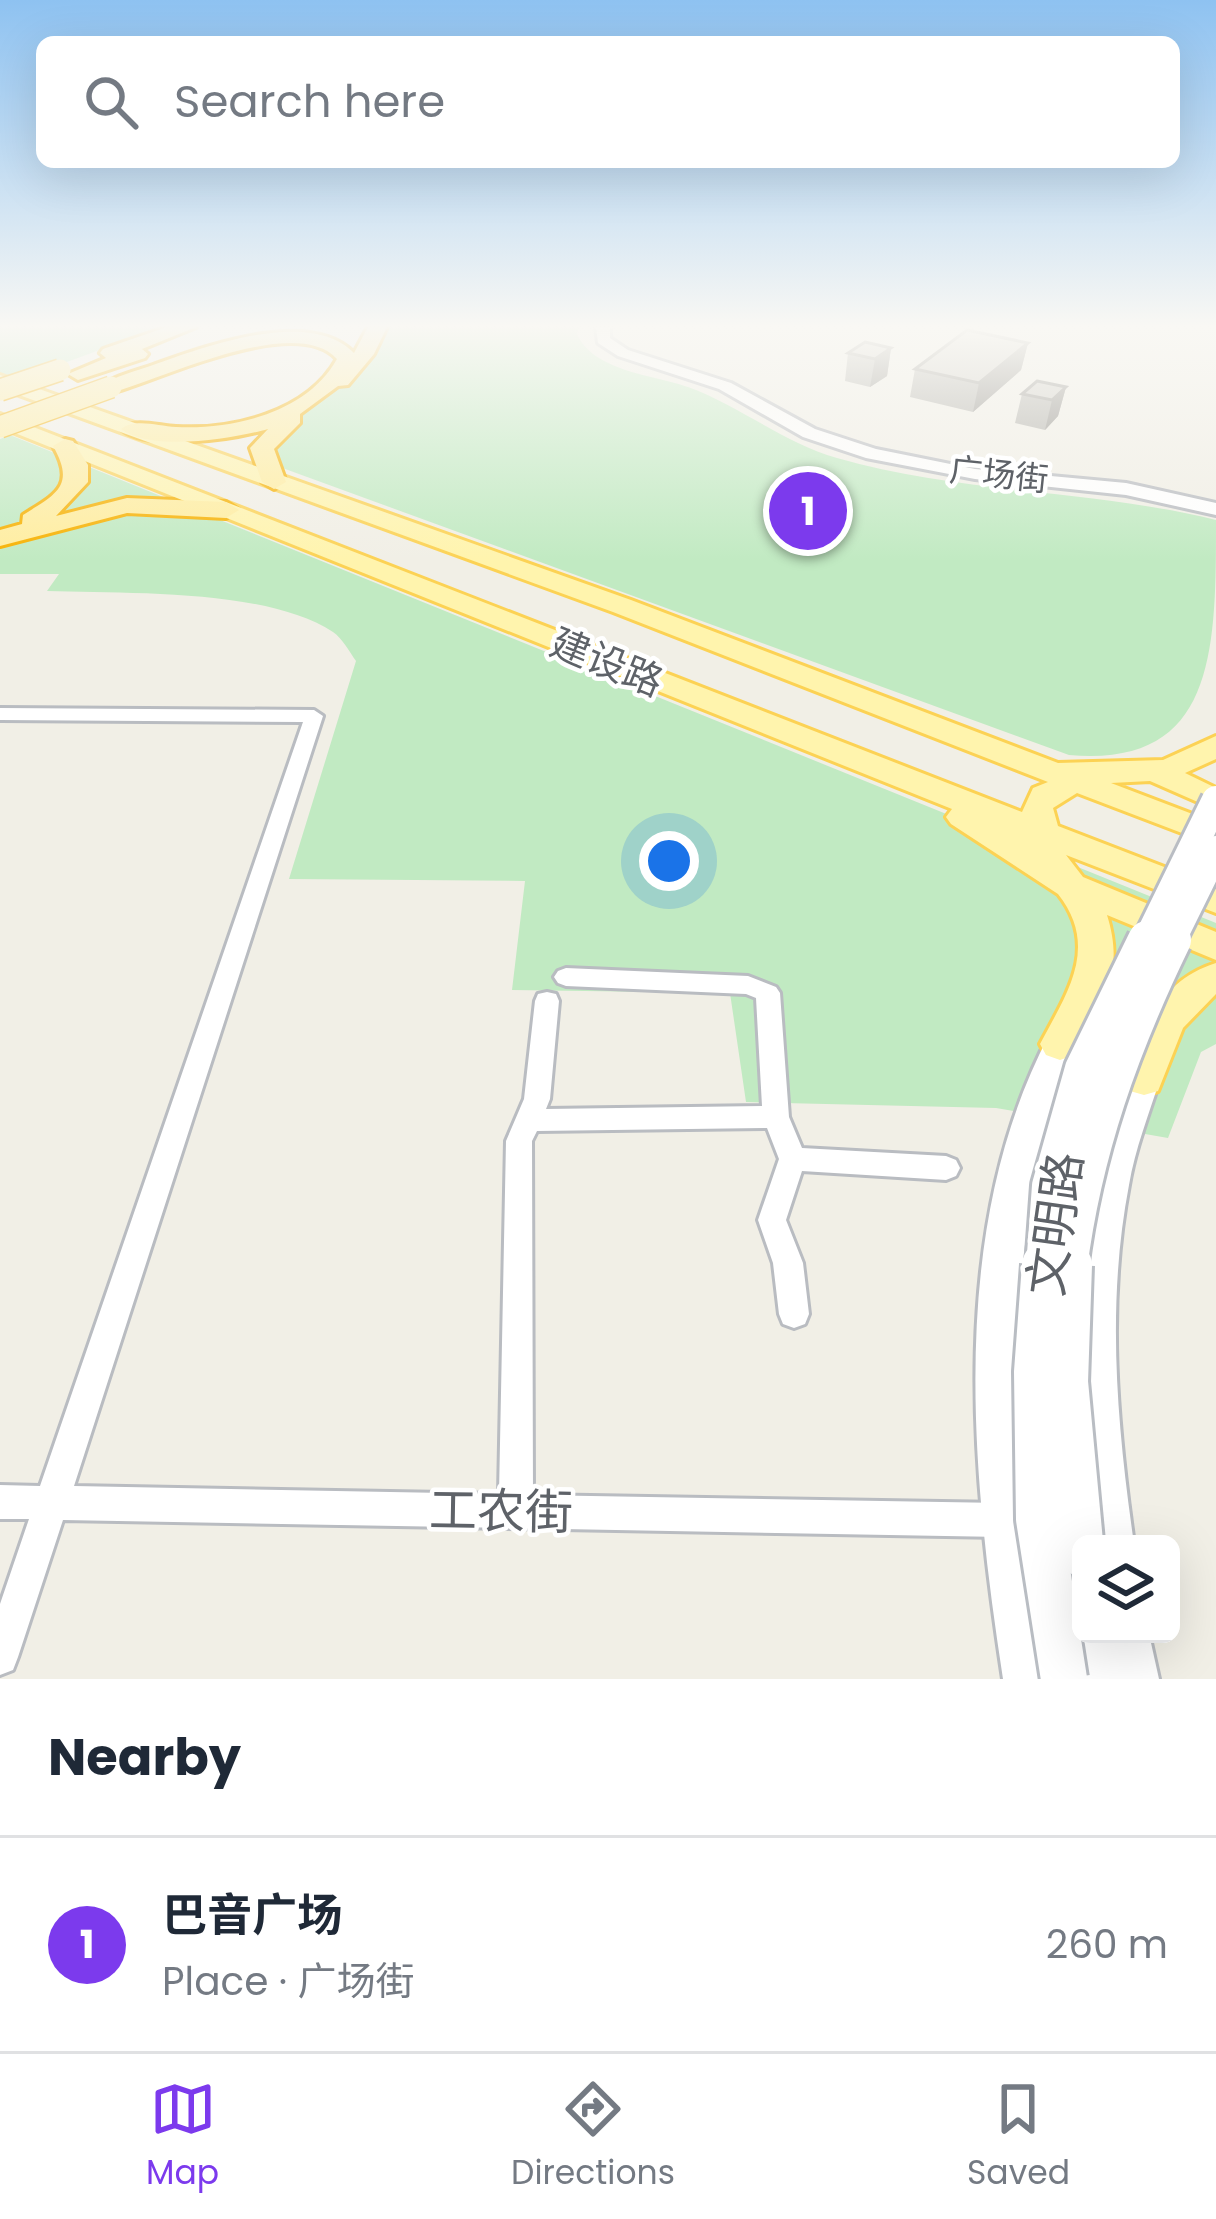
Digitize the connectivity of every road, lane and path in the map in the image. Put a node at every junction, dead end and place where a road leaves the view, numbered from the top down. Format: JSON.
{"nodes":[{"id":1,"x":30,"y":405,"type":"edge"},
{"id":2,"x":66,"y":405,"type":"edge"},
{"id":3,"x":296,"y":405,"type":"edge"},
{"id":4,"x":310,"y":405,"type":"edge"},
{"id":5,"x":759,"y":405,"type":"edge"},
{"id":6,"x":0,"y":420,"type":"edge"},
{"id":7,"x":131,"y":429,"type":"junction"},
{"id":8,"x":65,"y":446,"type":"junction"},
{"id":9,"x":274,"y":482,"type":"junction"},
{"id":10,"x":1216,"y":509,"type":"edge"},
{"id":11,"x":226,"y":510,"type":"junction"},
{"id":12,"x":0,"y":535,"type":"edge"},
{"id":13,"x":0,"y":714,"type":"edge"},
{"id":14,"x":1216,"y":745,"type":"edge"},
{"id":15,"x":1154,"y":771,"type":"junction"},
{"id":16,"x":1090,"y":778,"type":"junction"},
{"id":17,"x":911,"y":782,"type":"junction"},
{"id":18,"x":1216,"y":800,"type":"edge"},
{"id":19,"x":1046,"y":835,"type":"junction"},
{"id":20,"x":1216,"y":836,"type":"edge"},
{"id":21,"x":1216,"y":850,"type":"edge"},
{"id":22,"x":1067,"y":884,"type":"junction"},
{"id":23,"x":1216,"y":901,"type":"edge"},
{"id":24,"x":1216,"y":947,"type":"edge"},
{"id":25,"x":566,"y":977,"type":"dead end"},
{"id":26,"x":1216,"y":977,"type":"edge"},
{"id":27,"x":547,"y":1001,"type":"dead end"},
{"id":28,"x":1060,"y":1044,"type":"joint"},
{"id":29,"x":1144,"y":1079,"type":"joint"},
{"id":30,"x":776,"y":1117,"type":"junction"},
{"id":31,"x":528,"y":1120,"type":"junction"},
{"id":32,"x":793,"y":1159,"type":"junction"},
{"id":33,"x":946,"y":1168,"type":"dead end"},
{"id":34,"x":794,"y":1314,"type":"dead end"},
{"id":35,"x":0,"y":1502,"type":"edge"},
{"id":36,"x":51,"y":1503,"type":"junction"},
{"id":37,"x":516,"y":1511,"type":"junction"},
{"id":38,"x":1002,"y":1520,"type":"junction"},
{"id":39,"x":1079,"y":1535,"type":"edge"},
{"id":40,"x":1111,"y":1535,"type":"edge"},
{"id":41,"x":1097,"y":1643,"type":"edge"},
{"id":42,"x":1128,"y":1643,"type":"edge"},
{"id":43,"x":0,"y":1657,"type":"edge"},
{"id":44,"x":1027,"y":1679,"type":"edge"},
{"id":45,"x":1064,"y":1679,"type":"edge"},
{"id":46,"x":1104,"y":1679,"type":"edge"},
{"id":47,"x":1135,"y":1679,"type":"edge"}],
"edges":[{"from":1,"to":6,"type":"highway","bridge":true},
{"from":2,"to":7,"type":"main road","name":"建设路"},
{"from":3,"to":7,"type":"highway"},
{"from":4,"to":9,"type":"highway"},
{"from":5,"to":10,"type":"street","name":"广场街"},
{"from":6,"to":8,"type":"main road","name":"建设路"},
{"from":7,"to":9,"type":"main road","name":"建设路"},
{"from":8,"to":11,"type":"main road","name":"建设路"},
{"from":8,"to":12,"type":"highway"},
{"from":9,"to":16,"type":"main road","name":"建设路"},
{"from":11,"to":12,"type":"highway"},
{"from":11,"to":17,"type":"main road","name":"建设路"},
{"from":13,"to":36,"type":"street"},
{"from":14,"to":15,"type":"main road"},
{"from":15,"to":16,"type":"main road"},
{"from":15,"to":18,"type":"main road"},
{"from":16,"to":19,"type":"main road"},
{"from":16,"to":20,"type":"main road"},
{"from":17,"to":19,"type":"main road","name":"建设路"},
{"from":17,"to":22,"type":"main road"},
{"from":18,"to":45,"type":"main road","name":"文明路","bridge":true},
{"from":19,"to":22,"type":"main road"},
{"from":19,"to":23,"type":"main road","name":"建设路"},
{"from":21,"to":39,"type":"main road","name":"文明路","bridge":true},
{"from":22,"to":24,"type":"main road"},
{"from":22,"to":28,"type":"main road"},
{"from":25,"to":30,"type":"street"},
{"from":26,"to":29,"type":"main road"},
{"from":27,"to":31,"type":"street"},
{"from":28,"to":38,"type":"street","name":"文明路"},
{"from":29,"to":40,"type":"street","name":"文明路"},
{"from":30,"to":31,"type":"street"},
{"from":30,"to":32,"type":"street"},
{"from":31,"to":37,"type":"street"},
{"from":32,"to":33,"type":"street"},
{"from":32,"to":34,"type":"street"},
{"from":35,"to":36,"type":"street","name":"工农街"},
{"from":36,"to":37,"type":"street","name":"工农街"},
{"from":36,"to":43,"type":"street"},
{"from":37,"to":38,"type":"street","name":"工农街"},
{"from":38,"to":44,"type":"street","name":"文明路"},
{"from":41,"to":46,"type":"main road"},
{"from":42,"to":47,"type":"street"}]}
